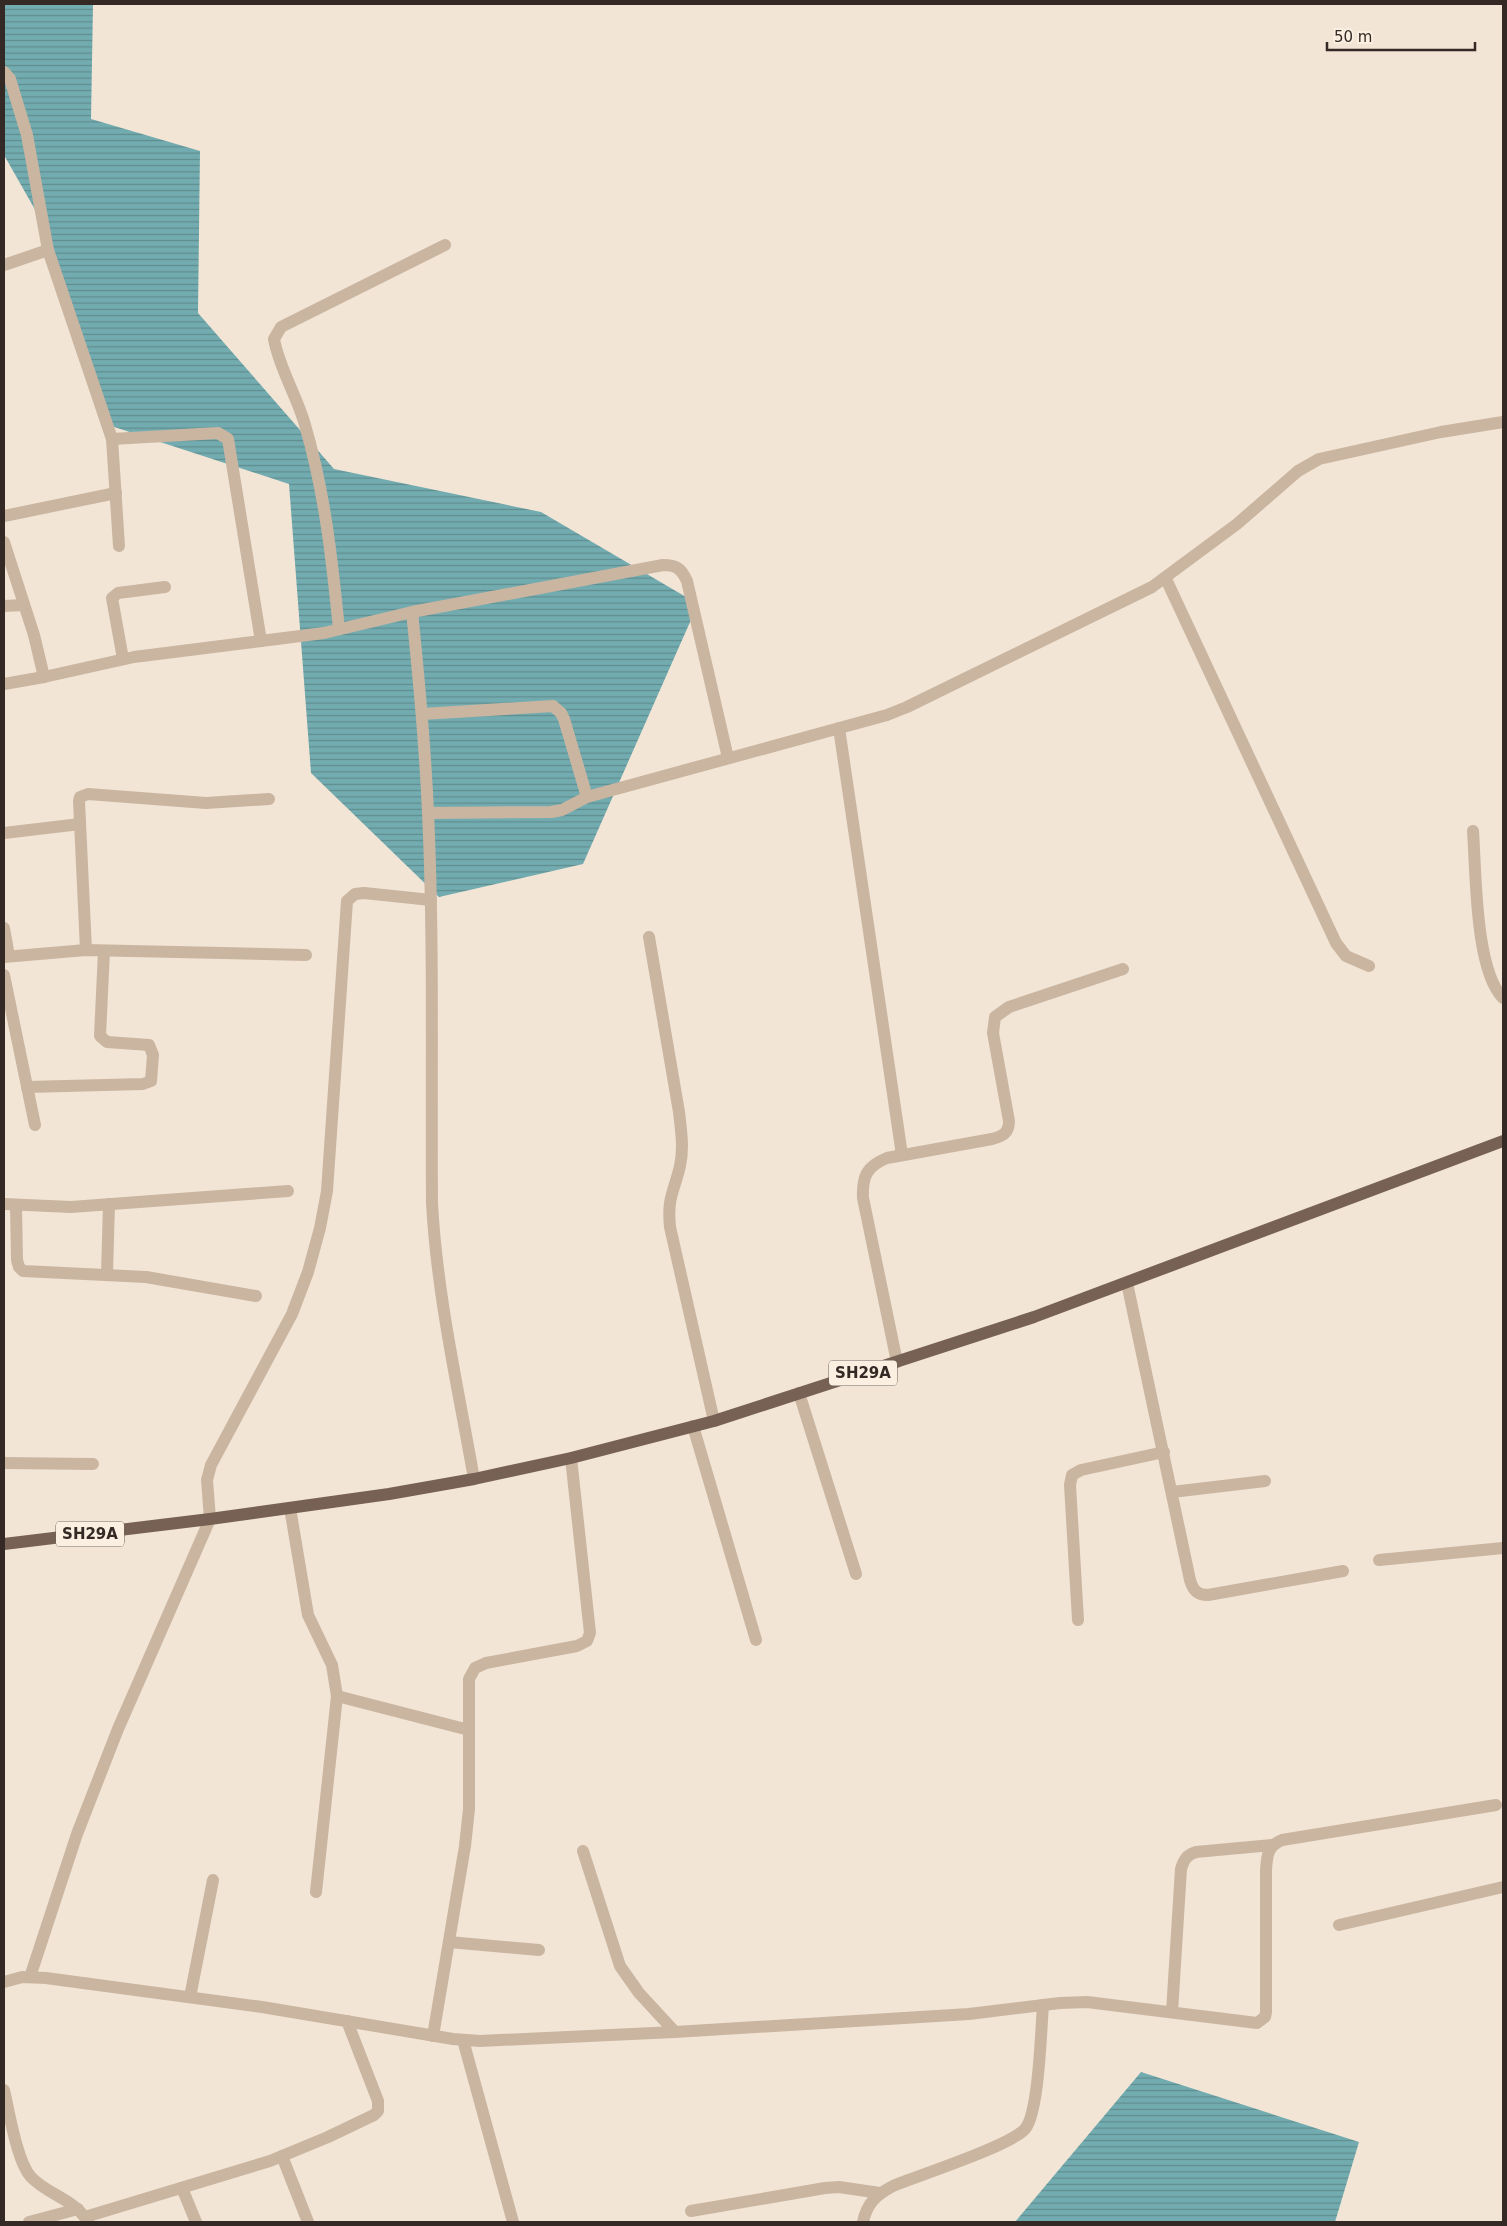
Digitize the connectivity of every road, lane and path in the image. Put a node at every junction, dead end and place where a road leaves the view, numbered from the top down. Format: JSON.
{"nodes":[{"id":1,"x":4,"y":72,"type":"edge"},
{"id":2,"x":445,"y":245,"type":"dead end"},
{"id":3,"x":48,"y":250,"type":"junction"},
{"id":4,"x":4,"y":265,"type":"edge"},
{"id":5,"x":1503,"y":422,"type":"edge"},
{"id":6,"x":112,"y":439,"type":"junction"},
{"id":7,"x":116,"y":494,"type":"junction"},
{"id":8,"x":4,"y":516,"type":"edge"},
{"id":9,"x":4,"y":542,"type":"edge"},
{"id":10,"x":119,"y":546,"type":"dead end"},
{"id":11,"x":1166,"y":578,"type":"junction"},
{"id":12,"x":165,"y":587,"type":"dead end"},
{"id":13,"x":24,"y":605,"type":"junction"},
{"id":14,"x":4,"y":606,"type":"edge"},
{"id":15,"x":412,"y":612,"type":"junction"},
{"id":16,"x":339,"y":630,"type":"junction"},
{"id":17,"x":261,"y":640,"type":"junction"},
{"id":18,"x":123,"y":659,"type":"junction"},
{"id":19,"x":44,"y":677,"type":"junction"},
{"id":20,"x":4,"y":684,"type":"edge"},
{"id":21,"x":422,"y":714,"type":"junction"},
{"id":22,"x":839,"y":728,"type":"junction"},
{"id":23,"x":728,"y":758,"type":"junction"},
{"id":24,"x":587,"y":797,"type":"junction"},
{"id":25,"x":269,"y":799,"type":"dead end"},
{"id":26,"x":428,"y":813,"type":"junction"},
{"id":27,"x":80,"y":824,"type":"junction"},
{"id":28,"x":1473,"y":831,"type":"dead end"},
{"id":29,"x":4,"y":833,"type":"edge"},
{"id":30,"x":431,"y":900,"type":"junction"},
{"id":31,"x":4,"y":928,"type":"edge"},
{"id":32,"x":650,"y":937,"type":"dead end"},
{"id":33,"x":86,"y":950,"type":"junction"},
{"id":34,"x":104,"y":951,"type":"junction"},
{"id":35,"x":306,"y":955,"type":"dead end"},
{"id":36,"x":6,"y":956,"type":"edge"},
{"id":37,"x":1369,"y":966,"type":"dead end"},
{"id":38,"x":1123,"y":969,"type":"dead end"},
{"id":39,"x":4,"y":976,"type":"edge"},
{"id":40,"x":1503,"y":998,"type":"edge"},
{"id":41,"x":27,"y":1087,"type":"junction"},
{"id":42,"x":35,"y":1125,"type":"dead end"},
{"id":43,"x":1503,"y":1140,"type":"edge"},
{"id":44,"x":902,"y":1155,"type":"junction"},
{"id":45,"x":288,"y":1191,"type":"dead end"},
{"id":46,"x":109,"y":1204,"type":"junction"},
{"id":47,"x":10,"y":1205,"type":"edge"},
{"id":48,"x":107,"y":1274,"type":"junction"},
{"id":49,"x":1127,"y":1282,"type":"junction"},
{"id":50,"x":256,"y":1296,"type":"dead end"},
{"id":51,"x":897,"y":1362,"type":"junction"},
{"id":52,"x":799,"y":1393,"type":"junction"},
{"id":53,"x":714,"y":1420,"type":"junction"},
{"id":54,"x":693,"y":1426,"type":"junction"},
{"id":55,"x":1164,"y":1452,"type":"junction"},
{"id":56,"x":571,"y":1458,"type":"junction"},
{"id":57,"x":4,"y":1463,"type":"edge"},
{"id":58,"x":93,"y":1464,"type":"dead end"},
{"id":59,"x":474,"y":1479,"type":"junction"},
{"id":60,"x":1265,"y":1481,"type":"dead end"},
{"id":61,"x":1172,"y":1492,"type":"junction"},
{"id":62,"x":290,"y":1508,"type":"junction"},
{"id":63,"x":205,"y":1520,"type":"junction"},
{"id":64,"x":4,"y":1544,"type":"edge"},
{"id":65,"x":1503,"y":1548,"type":"edge"},
{"id":66,"x":1379,"y":1560,"type":"dead end"},
{"id":67,"x":1343,"y":1571,"type":"dead end"},
{"id":68,"x":856,"y":1574,"type":"dead end"},
{"id":69,"x":1078,"y":1620,"type":"dead end"},
{"id":70,"x":756,"y":1640,"type":"dead end"},
{"id":71,"x":337,"y":1696,"type":"junction"},
{"id":72,"x":469,"y":1730,"type":"junction"},
{"id":73,"x":1496,"y":1806,"type":"dead end"},
{"id":74,"x":1272,"y":1845,"type":"junction"},
{"id":75,"x":583,"y":1851,"type":"dead end"},
{"id":76,"x":213,"y":1880,"type":"dead end"},
{"id":77,"x":1503,"y":1887,"type":"edge"},
{"id":78,"x":316,"y":1892,"type":"dead end"},
{"id":79,"x":1339,"y":1925,"type":"dead end"},
{"id":80,"x":450,"y":1942,"type":"junction"},
{"id":81,"x":539,"y":1950,"type":"dead end"},
{"id":82,"x":30,"y":1977,"type":"junction"},
{"id":83,"x":4,"y":1982,"type":"edge"},
{"id":84,"x":190,"y":1997,"type":"junction"},
{"id":85,"x":1043,"y":2005,"type":"junction"},
{"id":86,"x":1172,"y":2012,"type":"junction"},
{"id":87,"x":347,"y":2022,"type":"junction"},
{"id":88,"x":675,"y":2032,"type":"junction"},
{"id":89,"x":433,"y":2036,"type":"junction"},
{"id":90,"x":462,"y":2040,"type":"junction"},
{"id":91,"x":4,"y":2090,"type":"edge"},
{"id":92,"x":282,"y":2156,"type":"junction"},
{"id":93,"x":182,"y":2188,"type":"junction"},
{"id":94,"x":880,"y":2193,"type":"junction"},
{"id":95,"x":691,"y":2210,"type":"dead end"},
{"id":96,"x":84,"y":2216,"type":"edge"},
{"id":97,"x":29,"y":2222,"type":"edge"},
{"id":98,"x":196,"y":2222,"type":"edge"},
{"id":99,"x":308,"y":2222,"type":"edge"},
{"id":100,"x":513,"y":2222,"type":"edge"},
{"id":101,"x":863,"y":2222,"type":"edge"}],
"edges":[{"from":1,"to":3,"type":"street"},
{"from":2,"to":16,"type":"street"},
{"from":3,"to":4,"type":"street"},
{"from":3,"to":6,"type":"street"},
{"from":5,"to":11,"type":"street"},
{"from":6,"to":7,"type":"street"},
{"from":6,"to":17,"type":"street"},
{"from":7,"to":8,"type":"street"},
{"from":7,"to":10,"type":"street"},
{"from":9,"to":13,"type":"street"},
{"from":11,"to":22,"type":"street"},
{"from":11,"to":37,"type":"street"},
{"from":12,"to":18,"type":"street"},
{"from":13,"to":14,"type":"street"},
{"from":13,"to":19,"type":"street"},
{"from":15,"to":16,"type":"street"},
{"from":15,"to":21,"type":"street"},
{"from":15,"to":23,"type":"street"},
{"from":16,"to":17,"type":"street"},
{"from":17,"to":18,"type":"street"},
{"from":18,"to":19,"type":"street"},
{"from":19,"to":20,"type":"street"},
{"from":21,"to":24,"type":"street"},
{"from":21,"to":26,"type":"street"},
{"from":22,"to":23,"type":"street"},
{"from":22,"to":44,"type":"street"},
{"from":23,"to":24,"type":"street"},
{"from":24,"to":26,"type":"street"},
{"from":25,"to":27,"type":"street"},
{"from":26,"to":30,"type":"street"},
{"from":27,"to":29,"type":"street"},
{"from":27,"to":33,"type":"street"},
{"from":28,"to":40,"type":"street"},
{"from":30,"to":59,"type":"street"},
{"from":30,"to":63,"type":"street"},
{"from":31,"to":36,"type":"street"},
{"from":32,"to":53,"type":"street"},
{"from":33,"to":34,"type":"street"},
{"from":33,"to":36,"type":"street"},
{"from":34,"to":35,"type":"street"},
{"from":34,"to":41,"type":"street"},
{"from":38,"to":44,"type":"street"},
{"from":39,"to":41,"type":"street"},
{"from":41,"to":42,"type":"street"},
{"from":43,"to":49,"type":"main road","number":"SH29A"},
{"from":44,"to":51,"type":"street"},
{"from":45,"to":46,"type":"street"},
{"from":46,"to":47,"type":"street"},
{"from":46,"to":48,"type":"street"},
{"from":47,"to":48,"type":"street"},
{"from":48,"to":50,"type":"street"},
{"from":49,"to":51,"type":"main road","number":"SH29A"},
{"from":49,"to":55,"type":"street"},
{"from":51,"to":52,"type":"main road","number":"SH29A"},
{"from":52,"to":53,"type":"main road","number":"SH29A"},
{"from":52,"to":68,"type":"street"},
{"from":53,"to":54,"type":"main road","number":"SH29A"},
{"from":54,"to":56,"type":"main road","number":"SH29A"},
{"from":54,"to":70,"type":"street"},
{"from":55,"to":61,"type":"street"},
{"from":55,"to":69,"type":"street"},
{"from":56,"to":59,"type":"main road","number":"SH29A"},
{"from":56,"to":72,"type":"street"},
{"from":57,"to":58,"type":"street"},
{"from":59,"to":62,"type":"main road","number":"SH29A"},
{"from":60,"to":61,"type":"street"},
{"from":61,"to":67,"type":"street"},
{"from":62,"to":63,"type":"main road","number":"SH29A"},
{"from":62,"to":71,"type":"street"},
{"from":63,"to":64,"type":"main road","number":"SH29A"},
{"from":63,"to":82,"type":"street"},
{"from":65,"to":66,"type":"street"},
{"from":71,"to":72,"type":"street"},
{"from":71,"to":78,"type":"street"},
{"from":72,"to":80,"type":"street"},
{"from":73,"to":74,"type":"street"},
{"from":74,"to":86,"type":"street"},
{"from":74,"to":86,"type":"street"},
{"from":75,"to":88,"type":"street"},
{"from":76,"to":84,"type":"street"},
{"from":77,"to":79,"type":"street"},
{"from":80,"to":81,"type":"street"},
{"from":80,"to":89,"type":"street"},
{"from":82,"to":83,"type":"street"},
{"from":82,"to":84,"type":"street"},
{"from":84,"to":87,"type":"street"},
{"from":85,"to":86,"type":"street"},
{"from":85,"to":88,"type":"street"},
{"from":85,"to":94,"type":"street"},
{"from":87,"to":89,"type":"street"},
{"from":87,"to":92,"type":"street"},
{"from":88,"to":90,"type":"street"},
{"from":89,"to":90,"type":"street"},
{"from":90,"to":100,"type":"street"},
{"from":91,"to":96,"type":"street"},
{"from":92,"to":93,"type":"street"},
{"from":92,"to":99,"type":"street"},
{"from":93,"to":96,"type":"street"},
{"from":93,"to":98,"type":"street"},
{"from":94,"to":95,"type":"street"},
{"from":94,"to":101,"type":"street"},
{"from":96,"to":97,"type":"street"}]}
